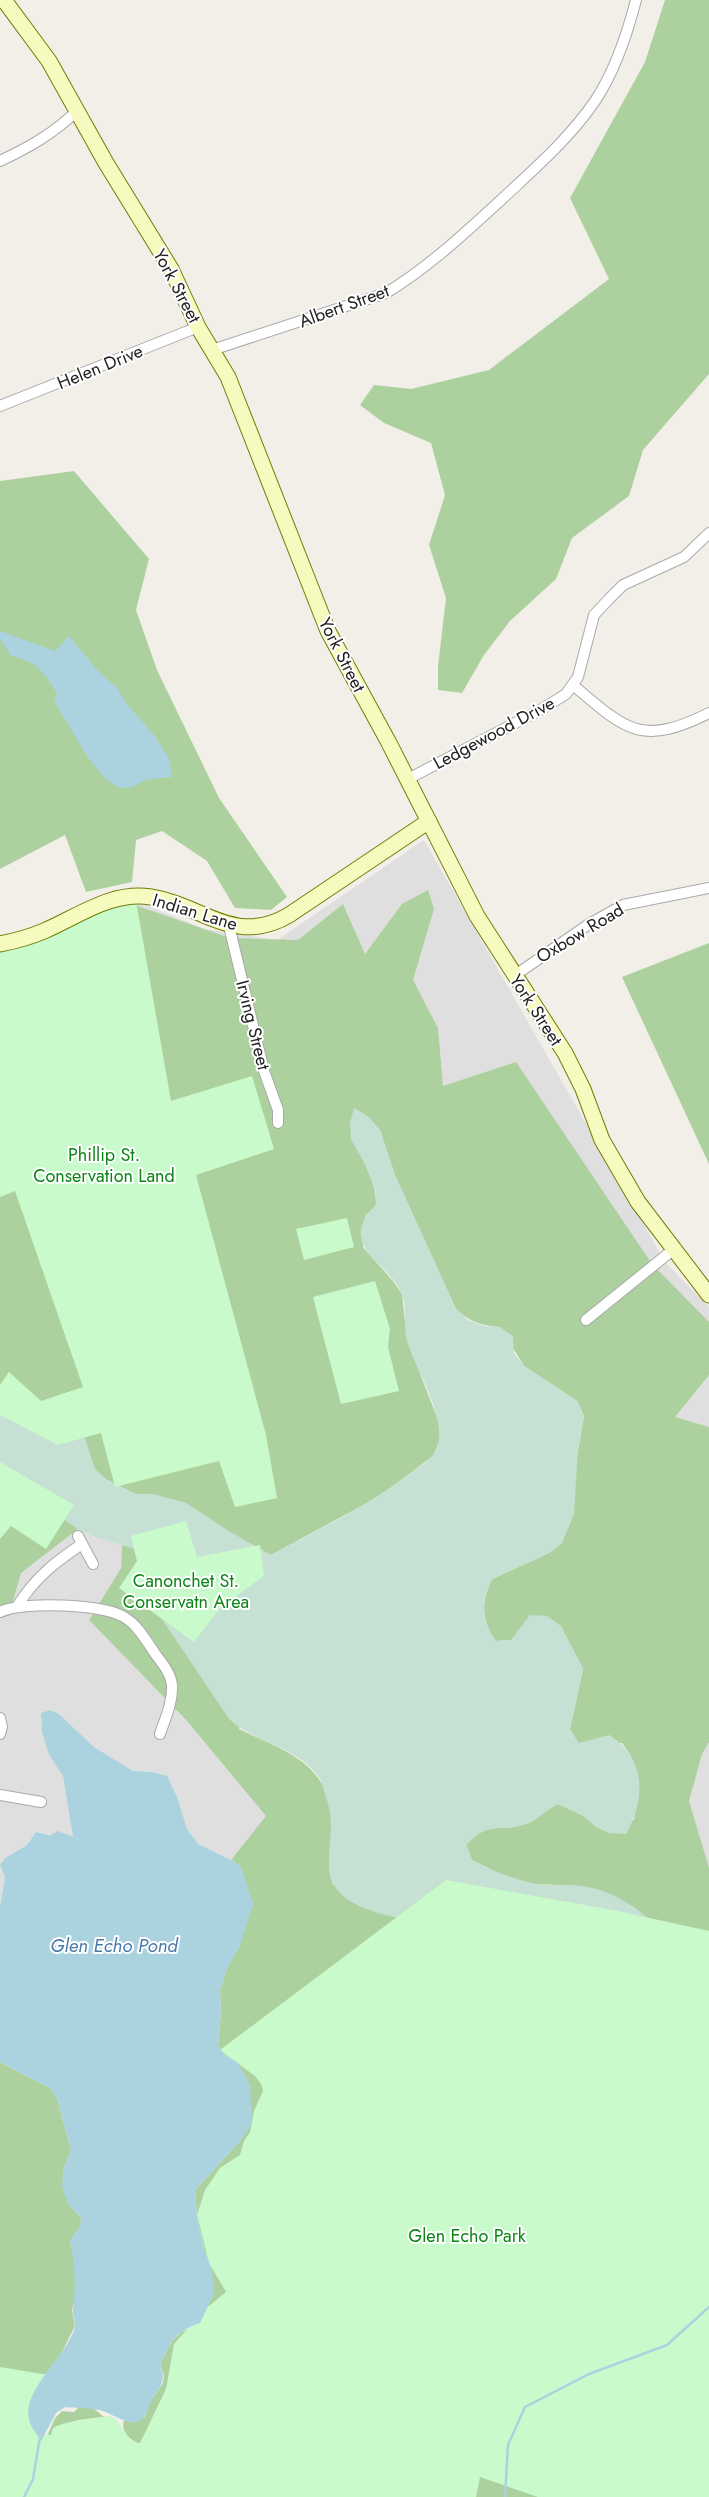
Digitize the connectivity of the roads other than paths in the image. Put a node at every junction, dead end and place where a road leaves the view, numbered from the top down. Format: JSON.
{"nodes":[{"id":1,"x":4,"y":0,"type":"edge"},
{"id":2,"x":636,"y":0,"type":"edge"},
{"id":3,"x":78,"y":110,"type":"junction"},
{"id":4,"x":0,"y":161,"type":"edge"},
{"id":5,"x":198,"y":327,"type":"junction"},
{"id":6,"x":212,"y":350,"type":"junction"},
{"id":7,"x":0,"y":406,"type":"edge"},
{"id":8,"x":709,"y":533,"type":"edge"},
{"id":9,"x":573,"y":685,"type":"junction"},
{"id":10,"x":709,"y":713,"type":"edge"},
{"id":11,"x":406,"y":780,"type":"junction"},
{"id":12,"x":428,"y":821,"type":"junction"},
{"id":13,"x":709,"y":888,"type":"edge"},
{"id":14,"x":229,"y":926,"type":"junction"},
{"id":15,"x":0,"y":944,"type":"edge"},
{"id":16,"x":514,"y":976,"type":"junction"},
{"id":17,"x":278,"y":1123,"type":"dead end"},
{"id":18,"x":674,"y":1250,"type":"junction"},
{"id":19,"x":709,"y":1295,"type":"edge"},
{"id":20,"x":586,"y":1320,"type":"dead end"},
{"id":21,"x":93,"y":1564,"type":"dead end"},
{"id":22,"x":18,"y":1605,"type":"junction"},
{"id":23,"x":0,"y":1612,"type":"edge"},
{"id":24,"x":0,"y":1718,"type":"edge"},
{"id":25,"x":0,"y":1734,"type":"edge"},
{"id":26,"x":160,"y":1734,"type":"dead end"},
{"id":27,"x":0,"y":1794,"type":"edge"},
{"id":28,"x":41,"y":1802,"type":"dead end"}],
"edges":[{"from":1,"to":3,"type":"street","name":"York Street"},
{"from":2,"to":6,"type":"street","name":"Albert Street"},
{"from":3,"to":4,"type":"street"},
{"from":3,"to":5,"type":"street","name":"York Street"},
{"from":5,"to":6,"type":"street","name":"York Street"},
{"from":5,"to":7,"type":"street","name":"Helen Drive"},
{"from":6,"to":11,"type":"street","name":"York Street"},
{"from":8,"to":9,"type":"street","name":"Ledgewood Drive"},
{"from":9,"to":10,"type":"street"},
{"from":9,"to":11,"type":"street","name":"Ledgewood Drive"},
{"from":11,"to":12,"type":"street","name":"York Street"},
{"from":12,"to":14,"type":"street","name":"Indian Lane"},
{"from":12,"to":16,"type":"street","name":"York Street"},
{"from":13,"to":16,"type":"street","name":"Oxbow Road"},
{"from":14,"to":15,"type":"street","name":"Indian Lane"},
{"from":14,"to":17,"type":"street","name":"Irving Street"},
{"from":16,"to":18,"type":"street","name":"York Street"},
{"from":18,"to":19,"type":"street","name":"York Street"},
{"from":18,"to":20,"type":"street"},
{"from":21,"to":22,"type":"street"},
{"from":22,"to":23,"type":"street"},
{"from":22,"to":26,"type":"street"},
{"from":24,"to":25,"type":"street"},
{"from":27,"to":28,"type":"street"}]}
